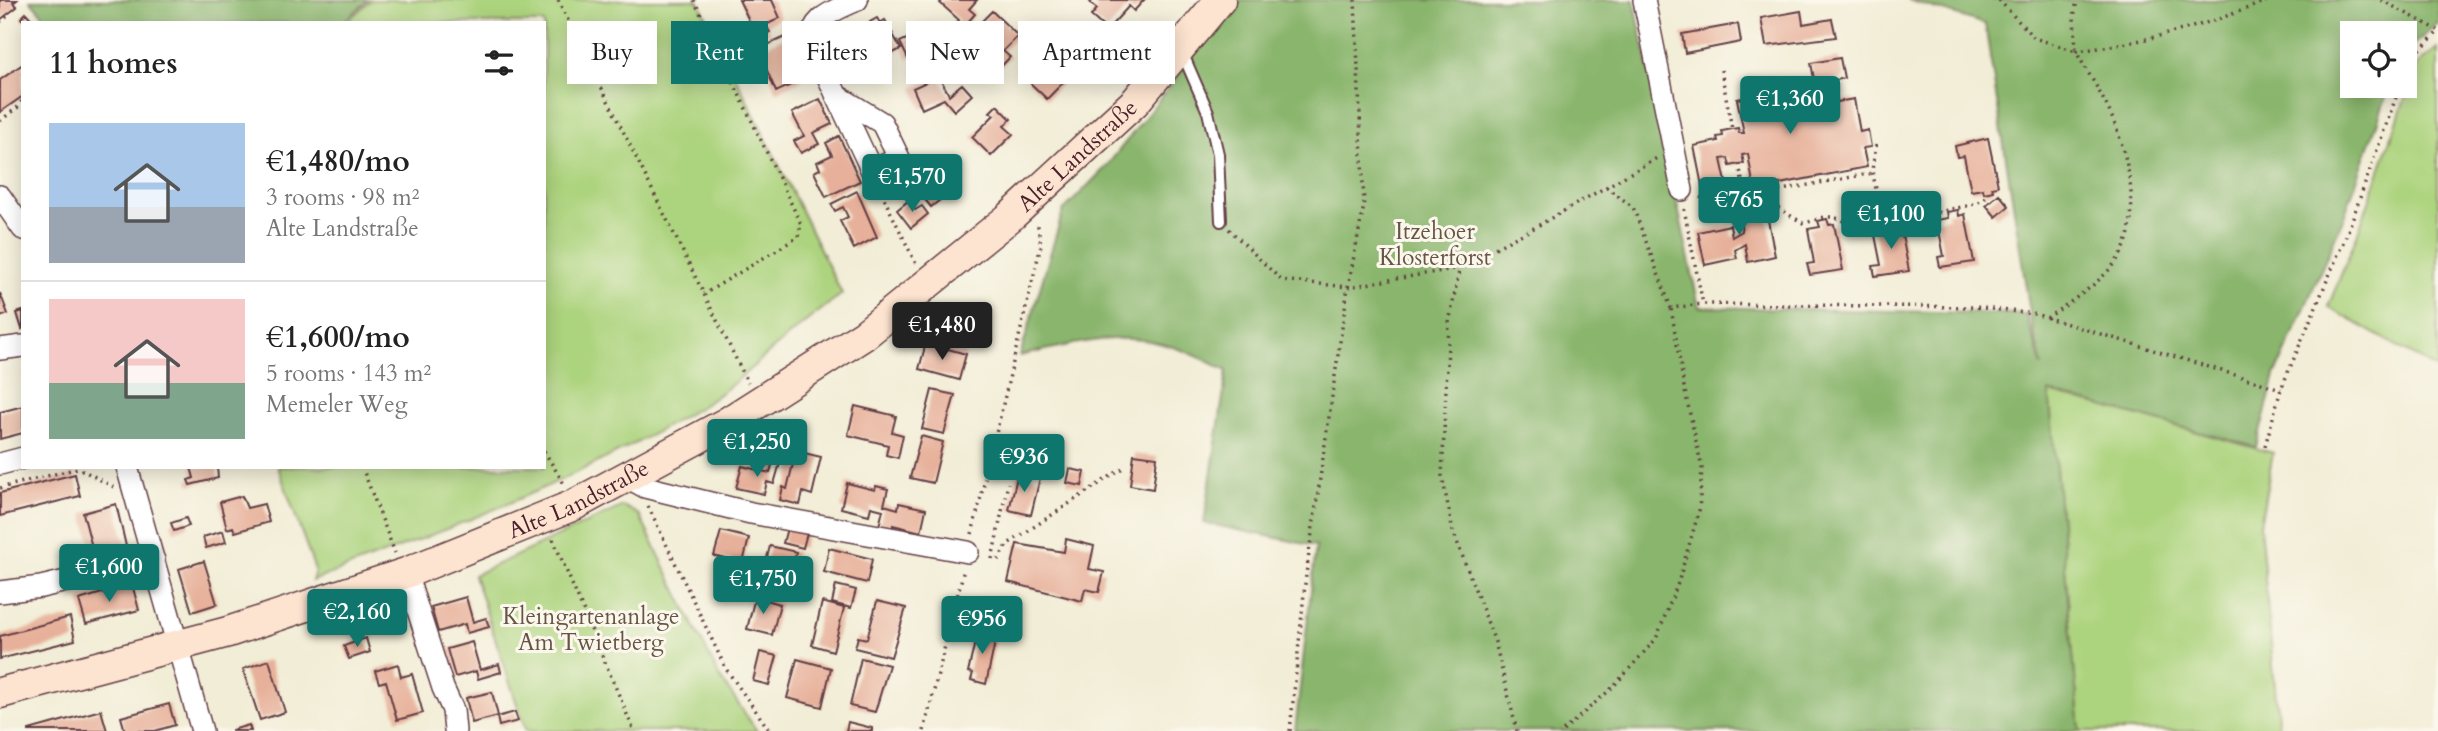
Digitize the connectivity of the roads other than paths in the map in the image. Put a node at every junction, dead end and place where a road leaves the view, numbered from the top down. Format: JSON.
{"nodes":[{"id":1,"x":857,"y":0,"type":"edge"},
{"id":2,"x":1644,"y":0,"type":"edge"},
{"id":3,"x":1210,"y":4,"type":"edge"},
{"id":4,"x":1181,"y":50,"type":"junction"},
{"id":5,"x":836,"y":95,"type":"junction"},
{"id":6,"x":1682,"y":190,"type":"road end"},
{"id":7,"x":0,"y":196,"type":"edge"},
{"id":8,"x":1221,"y":221,"type":"road end"},
{"id":9,"x":21,"y":226,"type":"edge"},
{"id":10,"x":21,"y":346,"type":"edge"},
{"id":11,"x":0,"y":349,"type":"edge"},
{"id":12,"x":21,"y":459,"type":"edge"},
{"id":13,"x":0,"y":464,"type":"edge"},
{"id":14,"x":128,"y":469,"type":"edge"},
{"id":15,"x":631,"y":479,"type":"junction"},
{"id":16,"x":968,"y":552,"type":"road end"},
{"id":17,"x":154,"y":560,"type":"junction"},
{"id":18,"x":404,"y":574,"type":"junction"},
{"id":19,"x":0,"y":592,"type":"edge"},
{"id":20,"x":176,"y":646,"type":"junction"},
{"id":21,"x":0,"y":693,"type":"edge"},
{"id":22,"x":202,"y":731,"type":"edge"},
{"id":23,"x":455,"y":731,"type":"edge"}],
"edges":[{"from":1,"to":5,"type":"street"},
{"from":2,"to":6,"type":"street"},
{"from":3,"to":4,"type":"street","name":"Alte Landstraße"},
{"from":4,"to":8,"type":"lane"},
{"from":4,"to":15,"type":"street","name":"Alte Landstraße"},
{"from":5,"to":5,"type":"street"},
{"from":7,"to":9,"type":"street"},
{"from":10,"to":11,"type":"street"},
{"from":12,"to":13,"type":"street"},
{"from":14,"to":17,"type":"street"},
{"from":15,"to":16,"type":"street"},
{"from":15,"to":18,"type":"street","name":"Alte Landstraße"},
{"from":17,"to":19,"type":"street"},
{"from":17,"to":20,"type":"street"},
{"from":18,"to":20,"type":"street","name":"Alte Landstraße"},
{"from":18,"to":23,"type":"street"},
{"from":20,"to":21,"type":"street","name":"Alte Landstraße"},
{"from":20,"to":22,"type":"street"}]}
